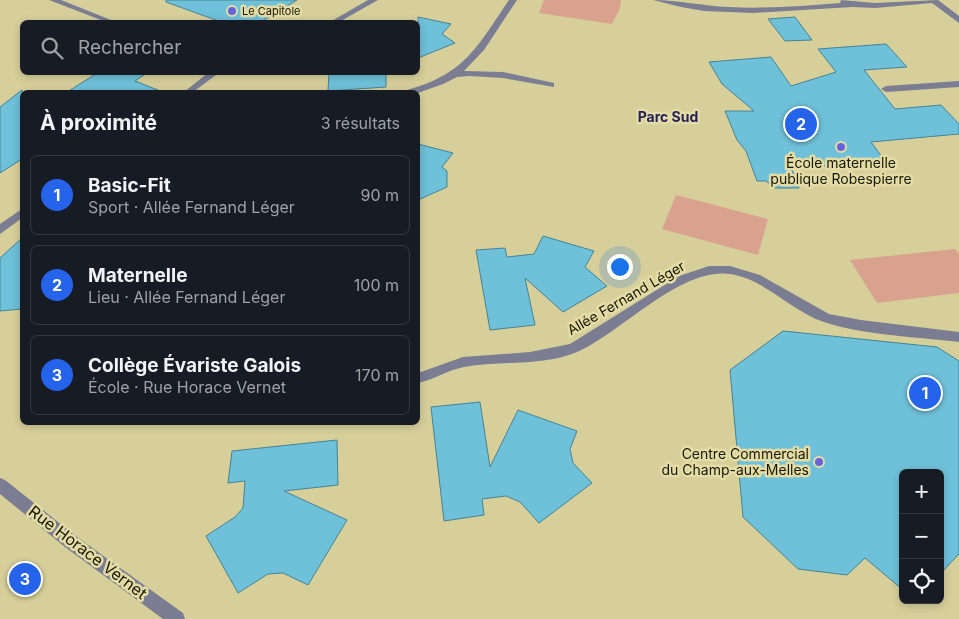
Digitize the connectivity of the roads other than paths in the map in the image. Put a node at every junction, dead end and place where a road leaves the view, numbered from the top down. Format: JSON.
{"nodes":[{"id":1,"x":53,"y":0,"type":"edge"},
{"id":2,"x":374,"y":0,"type":"edge"},
{"id":3,"x":513,"y":0,"type":"edge"},
{"id":4,"x":657,"y":0,"type":"edge"},
{"id":5,"x":836,"y":0,"type":"edge"},
{"id":6,"x":933,"y":0,"type":"edge"},
{"id":7,"x":849,"y":5,"type":"junction"},
{"id":8,"x":107,"y":20,"type":"edge"},
{"id":9,"x":338,"y":20,"type":"edge"},
{"id":10,"x":959,"y":20,"type":"edge"},
{"id":11,"x":455,"y":74,"type":"junction"},
{"id":12,"x":212,"y":75,"type":"edge"},
{"id":13,"x":959,"y":84,"type":"edge"},
{"id":14,"x":551,"y":85,"type":"dead end"},
{"id":15,"x":886,"y":89,"type":"dead end"},
{"id":16,"x":191,"y":90,"type":"edge"},
{"id":17,"x":415,"y":90,"type":"edge"},
{"id":18,"x":20,"y":215,"type":"edge"},
{"id":19,"x":0,"y":230,"type":"edge"},
{"id":20,"x":959,"y":337,"type":"edge"},
{"id":21,"x":420,"y":377,"type":"edge"},
{"id":22,"x":0,"y":485,"type":"edge"},
{"id":23,"x":177,"y":619,"type":"edge"}],
"edges":[{"from":1,"to":8,"type":"street"},
{"from":2,"to":9,"type":"street"},
{"from":3,"to":11,"type":"street"},
{"from":4,"to":7,"type":"street"},
{"from":5,"to":7,"type":"street"},
{"from":6,"to":7,"type":"street"},
{"from":6,"to":10,"type":"street"},
{"from":11,"to":14,"type":"street"},
{"from":11,"to":17,"type":"street"},
{"from":12,"to":16,"type":"street"},
{"from":13,"to":15,"type":"street"},
{"from":18,"to":19,"type":"street"},
{"from":20,"to":21,"type":"street","name":"Allée Fernand Léger"},
{"from":22,"to":23,"type":"street","name":"Rue Horace Vernet"}]}
